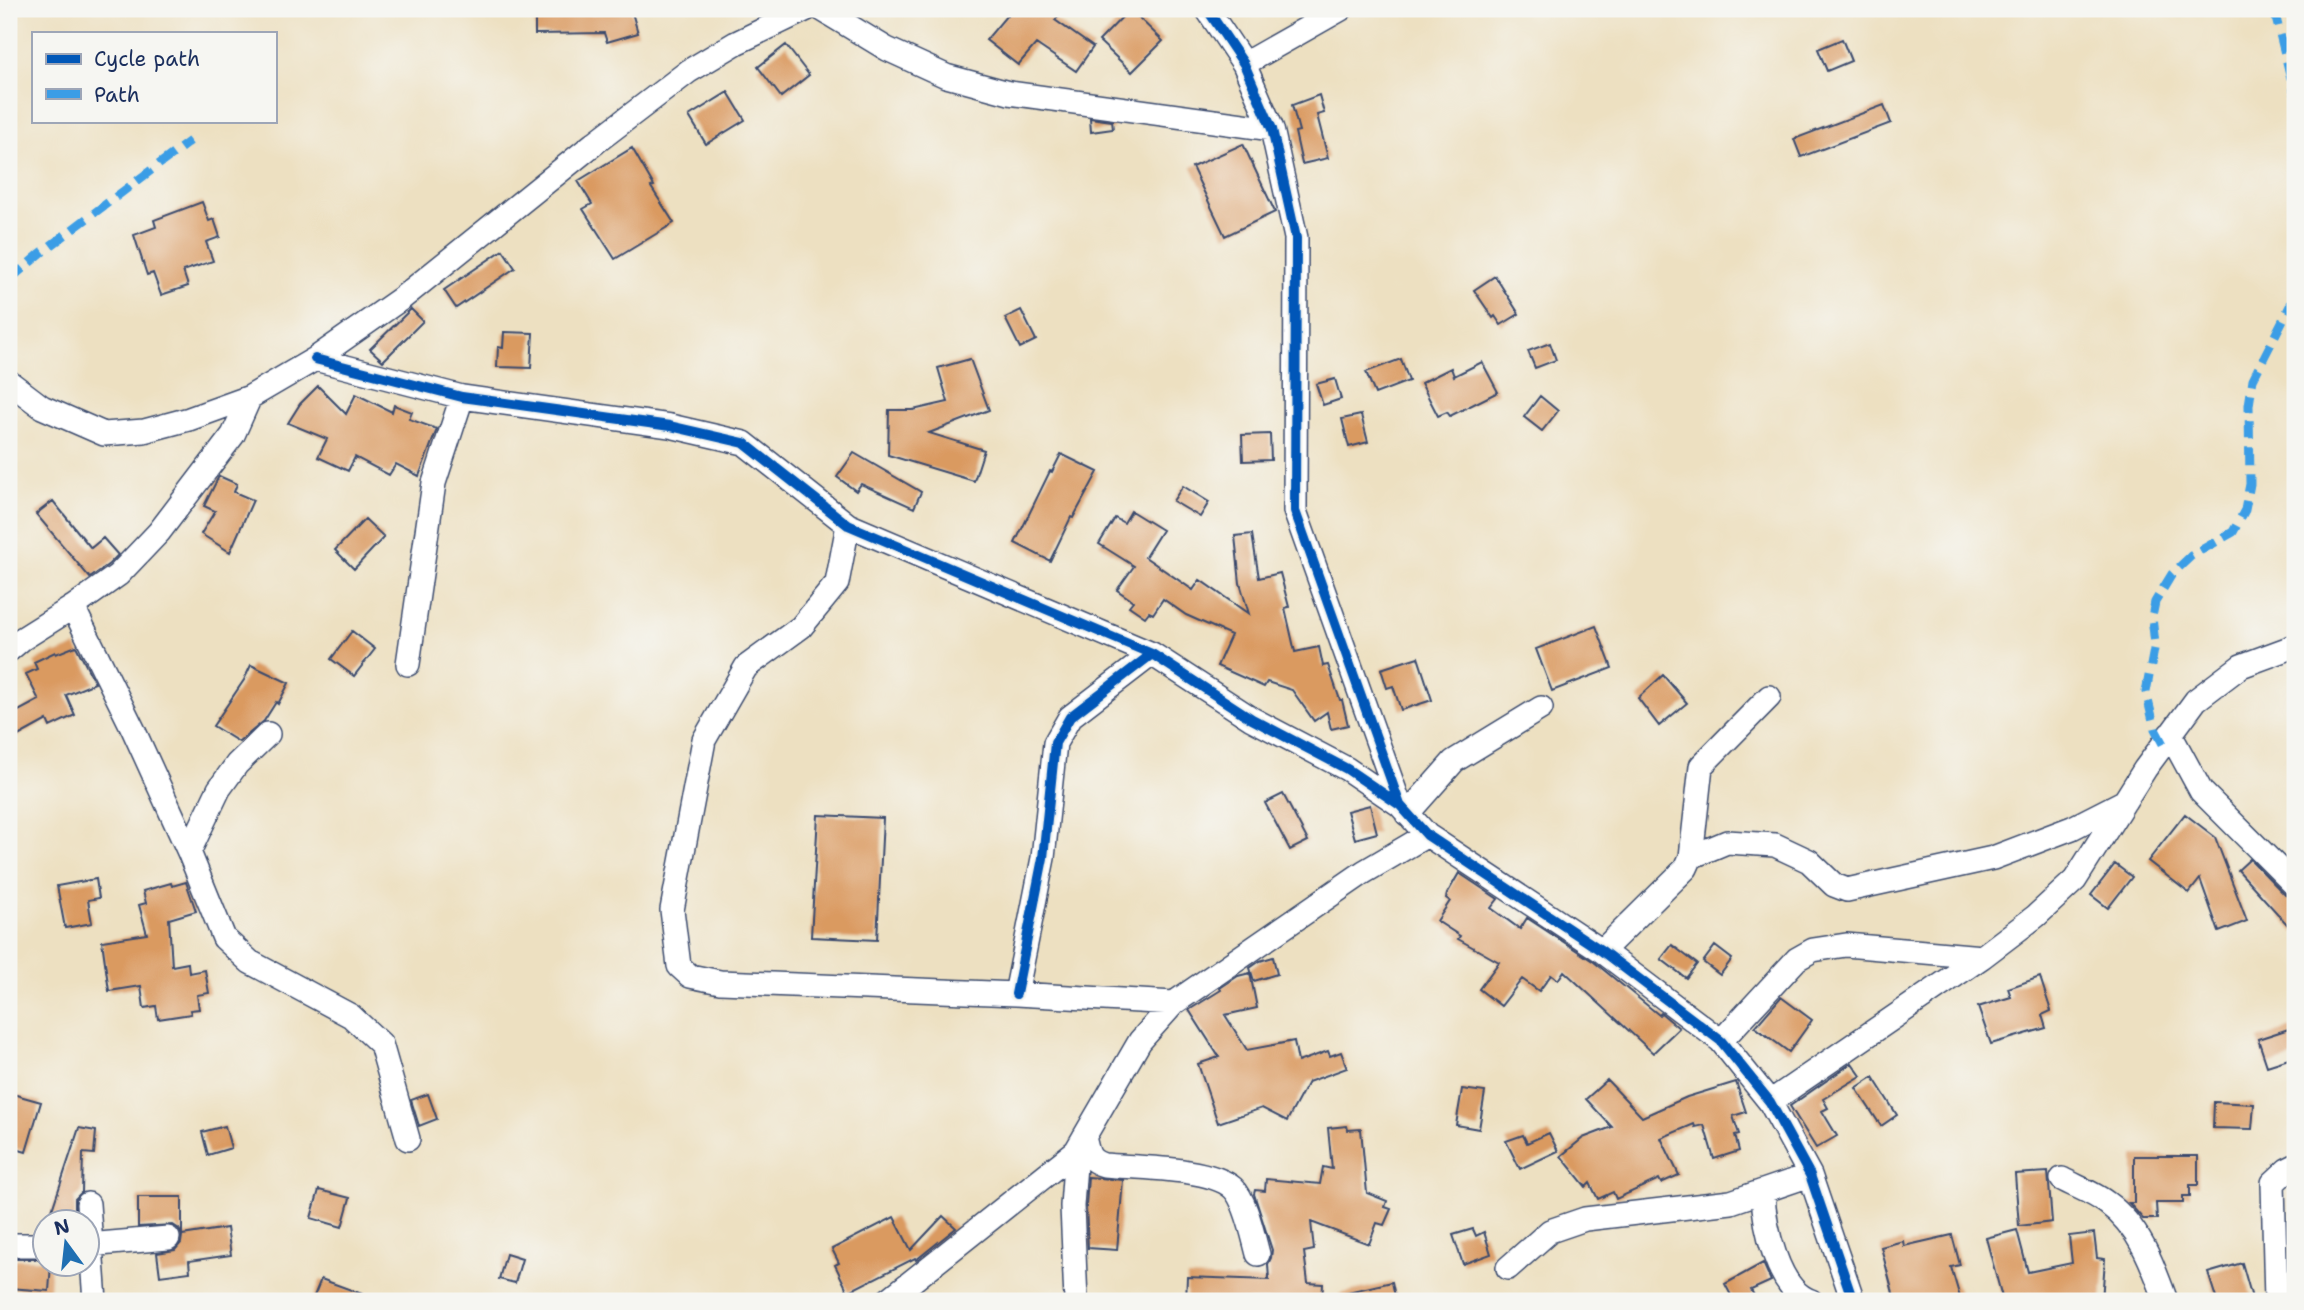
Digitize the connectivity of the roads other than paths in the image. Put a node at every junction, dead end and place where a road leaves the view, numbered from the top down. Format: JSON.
{"nodes":[{"id":1,"x":807,"y":9,"type":"edge"},
{"id":2,"x":821,"y":9,"type":"edge"},
{"id":3,"x":1207,"y":9,"type":"edge"},
{"id":4,"x":1341,"y":9,"type":"edge"},
{"id":5,"x":1244,"y":64,"type":"junction"},
{"id":6,"x":1272,"y":129,"type":"junction"},
{"id":7,"x":315,"y":359,"type":"junction"},
{"id":8,"x":9,"y":382,"type":"edge"},
{"id":9,"x":250,"y":397,"type":"junction"},
{"id":10,"x":462,"y":397,"type":"junction"},
{"id":11,"x":848,"y":525,"type":"junction"},
{"id":12,"x":73,"y":607,"type":"junction"},
{"id":13,"x":2295,"y":646,"type":"edge"},
{"id":14,"x":9,"y":650,"type":"edge"},
{"id":15,"x":1152,"y":654,"type":"junction"},
{"id":16,"x":408,"y":664,"type":"dead end"},
{"id":17,"x":1769,"y":697,"type":"dead end"},
{"id":18,"x":1541,"y":708,"type":"dead end"},
{"id":19,"x":268,"y":734,"type":"dead end"},
{"id":20,"x":2170,"y":734,"type":"junction"},
{"id":21,"x":2126,"y":801,"type":"junction"},
{"id":22,"x":1404,"y":809,"type":"junction"},
{"id":23,"x":1427,"y":835,"type":"junction"},
{"id":24,"x":189,"y":852,"type":"junction"},
{"id":25,"x":1692,"y":857,"type":"junction"},
{"id":26,"x":2295,"y":884,"type":"edge"},
{"id":27,"x":1602,"y":951,"type":"junction"},
{"id":28,"x":1982,"y":957,"type":"junction"},
{"id":29,"x":1016,"y":994,"type":"junction"},
{"id":30,"x":1174,"y":1003,"type":"junction"},
{"id":31,"x":1721,"y":1041,"type":"junction"},
{"id":32,"x":1770,"y":1102,"type":"junction"},
{"id":33,"x":408,"y":1139,"type":"dead end"},
{"id":34,"x":1080,"y":1144,"type":"junction"},
{"id":35,"x":2295,"y":1166,"type":"edge"},
{"id":36,"x":1810,"y":1175,"type":"junction"},
{"id":37,"x":2062,"y":1180,"type":"dead end"},
{"id":38,"x":1763,"y":1193,"type":"junction"},
{"id":39,"x":88,"y":1205,"type":"dead end"},
{"id":40,"x":88,"y":1208,"type":"edge"},
{"id":41,"x":168,"y":1238,"type":"dead end"},
{"id":42,"x":102,"y":1244,"type":"edge"},
{"id":43,"x":9,"y":1245,"type":"edge"},
{"id":44,"x":32,"y":1245,"type":"edge"},
{"id":45,"x":1258,"y":1254,"type":"dead end"},
{"id":46,"x":1508,"y":1268,"type":"dead end"},
{"id":47,"x":93,"y":1278,"type":"edge"},
{"id":48,"x":95,"y":1301,"type":"edge"},
{"id":49,"x":887,"y":1301,"type":"edge"},
{"id":50,"x":1076,"y":1301,"type":"edge"},
{"id":51,"x":1811,"y":1301,"type":"edge"},
{"id":52,"x":1853,"y":1301,"type":"edge"},
{"id":53,"x":2166,"y":1301,"type":"edge"},
{"id":54,"x":2276,"y":1301,"type":"edge"}],
"edges":[{"from":1,"to":7,"type":"street"},
{"from":2,"to":6,"type":"street"},
{"from":3,"to":5,"type":"street"},
{"from":4,"to":5,"type":"street"},
{"from":5,"to":6,"type":"street"},
{"from":6,"to":22,"type":"street"},
{"from":7,"to":9,"type":"street"},
{"from":7,"to":10,"type":"street"},
{"from":8,"to":9,"type":"street"},
{"from":9,"to":12,"type":"street"},
{"from":10,"to":11,"type":"street"},
{"from":10,"to":16,"type":"street"},
{"from":11,"to":15,"type":"street"},
{"from":11,"to":29,"type":"street"},
{"from":12,"to":14,"type":"street"},
{"from":12,"to":24,"type":"street"},
{"from":13,"to":20,"type":"street"},
{"from":15,"to":22,"type":"street"},
{"from":15,"to":29,"type":"street"},
{"from":17,"to":25,"type":"street"},
{"from":18,"to":22,"type":"street"},
{"from":19,"to":24,"type":"street"},
{"from":20,"to":21,"type":"street"},
{"from":20,"to":26,"type":"street"},
{"from":21,"to":25,"type":"street"},
{"from":21,"to":28,"type":"street"},
{"from":22,"to":23,"type":"street"},
{"from":23,"to":27,"type":"street"},
{"from":23,"to":30,"type":"street"},
{"from":24,"to":33,"type":"street"},
{"from":25,"to":27,"type":"street"},
{"from":27,"to":31,"type":"street"},
{"from":28,"to":31,"type":"street"},
{"from":28,"to":32,"type":"street"},
{"from":29,"to":30,"type":"street"},
{"from":30,"to":34,"type":"street"},
{"from":31,"to":32,"type":"street"},
{"from":32,"to":36,"type":"street"},
{"from":34,"to":45,"type":"street"},
{"from":34,"to":49,"type":"street"},
{"from":34,"to":50,"type":"street"},
{"from":35,"to":54,"type":"street"},
{"from":36,"to":38,"type":"street"},
{"from":36,"to":52,"type":"street"},
{"from":37,"to":53,"type":"street"},
{"from":38,"to":46,"type":"street"},
{"from":38,"to":51,"type":"street"},
{"from":39,"to":40,"type":"street"},
{"from":41,"to":42,"type":"street"},
{"from":43,"to":44,"type":"street"},
{"from":47,"to":48,"type":"street"}]}
